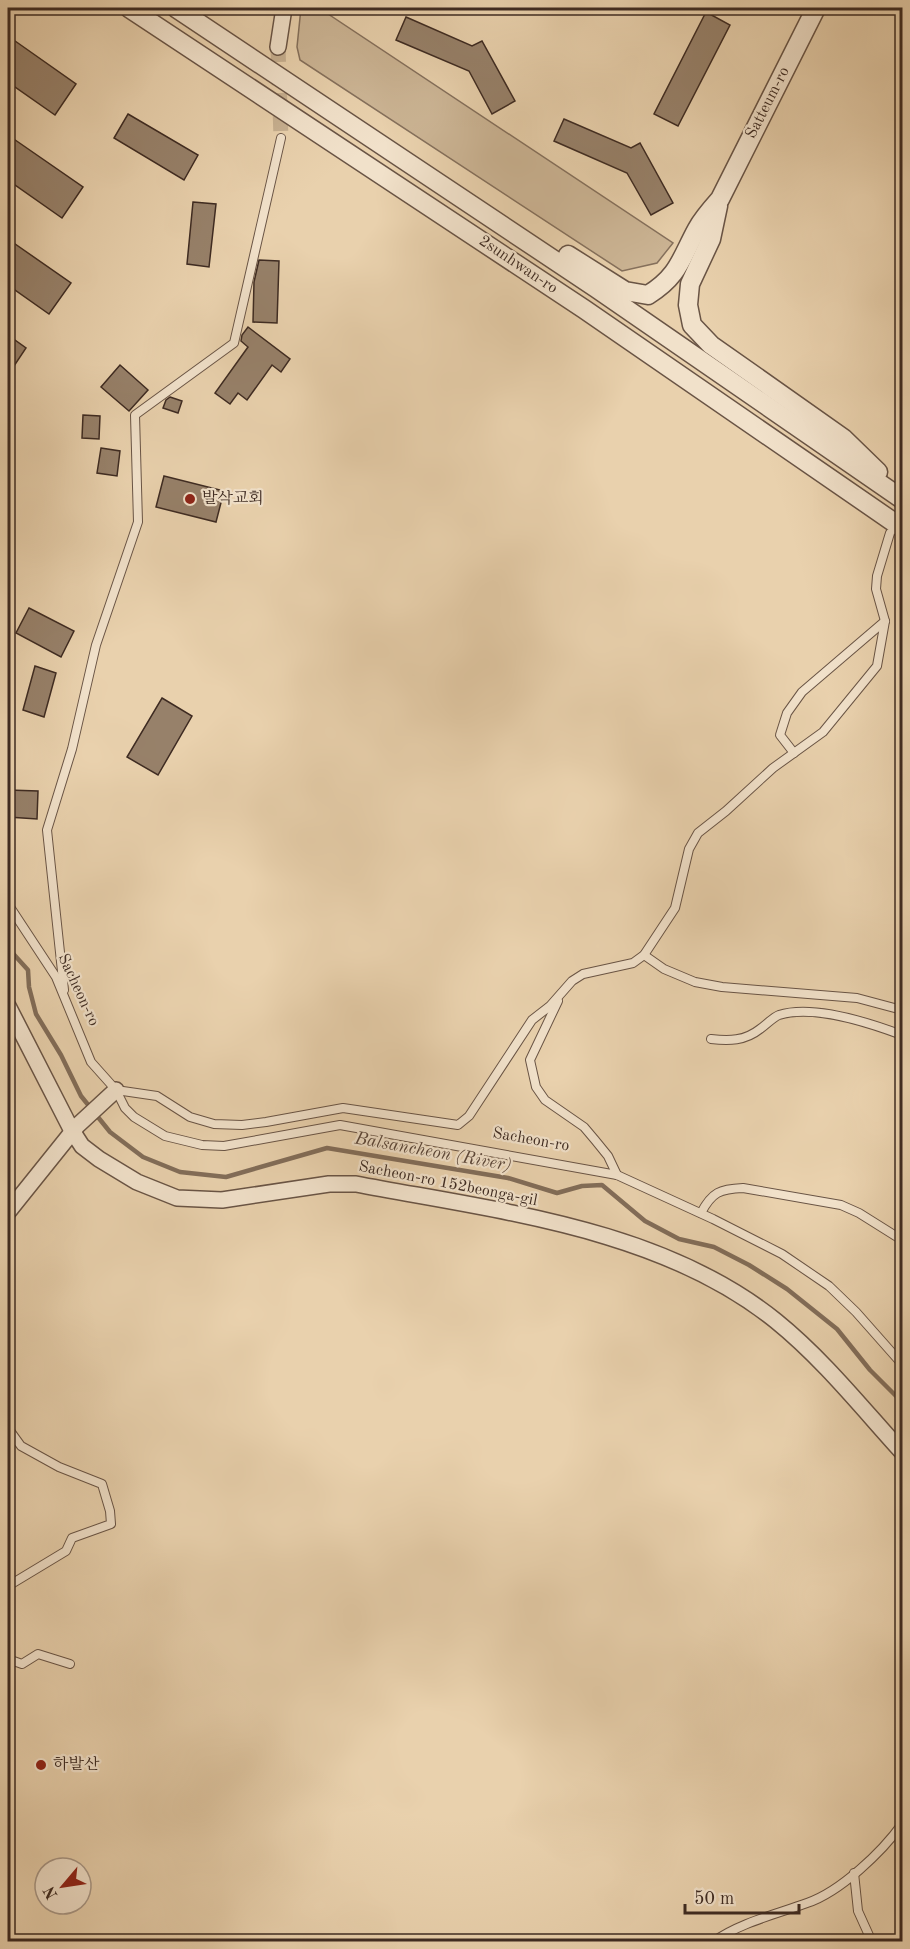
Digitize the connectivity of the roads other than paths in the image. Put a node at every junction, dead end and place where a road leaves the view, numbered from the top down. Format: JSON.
{"nodes":[{"id":1,"x":129,"y":8,"type":"edge"},
{"id":2,"x":176,"y":8,"type":"edge"},
{"id":3,"x":284,"y":8,"type":"edge"},
{"id":4,"x":816,"y":8,"type":"edge"},
{"id":5,"x":278,"y":47,"type":"tunnel mouth"},
{"id":6,"x":280,"y":138,"type":"tunnel mouth"},
{"id":7,"x":412,"y":165,"type":"junction"},
{"id":8,"x":720,"y":199,"type":"junction"},
{"id":9,"x":903,"y":498,"type":"edge"},
{"id":10,"x":896,"y":530,"type":"edge"},
{"id":11,"x":885,"y":621,"type":"junction"},
{"id":12,"x":794,"y":753,"type":"junction"},
{"id":13,"x":8,"y":904,"type":"edge"},
{"id":14,"x":644,"y":955,"type":"junction"},
{"id":15,"x":561,"y":993,"type":"junction"},
{"id":16,"x":65,"y":1001,"type":"junction"},
{"id":17,"x":8,"y":1006,"type":"edge"},
{"id":18,"x":903,"y":1010,"type":"edge"},
{"id":19,"x":903,"y":1035,"type":"edge"},
{"id":20,"x":711,"y":1040,"type":"dead end"},
{"id":21,"x":112,"y":1093,"type":"junction"},
{"id":22,"x":75,"y":1129,"type":"junction"},
{"id":23,"x":616,"y":1175,"type":"junction"},
{"id":24,"x":8,"y":1212,"type":"edge"},
{"id":25,"x":701,"y":1213,"type":"junction"},
{"id":26,"x":903,"y":1240,"type":"edge"},
{"id":27,"x":903,"y":1364,"type":"edge"},
{"id":28,"x":8,"y":1428,"type":"edge"},
{"id":29,"x":903,"y":1452,"type":"edge"},
{"id":30,"x":8,"y":1586,"type":"edge"},
{"id":31,"x":8,"y":1659,"type":"edge"},
{"id":32,"x":70,"y":1664,"type":"dead end"},
{"id":33,"x":903,"y":1824,"type":"edge"},
{"id":34,"x":854,"y":1874,"type":"junction"},
{"id":35,"x":713,"y":1941,"type":"edge"},
{"id":36,"x":872,"y":1941,"type":"edge"}],
"edges":[{"from":1,"to":10,"type":"street","name":"2sunhwan-ro"},
{"from":2,"to":7,"type":"street","name":"2sunhwan-ro"},
{"from":3,"to":5,"type":"street"},
{"from":4,"to":8,"type":"street","name":"Satteum-ro"},
{"from":6,"to":16,"type":"lane"},
{"from":7,"to":8,"type":"street"},
{"from":7,"to":9,"type":"street","name":"2sunhwan-ro"},
{"from":8,"to":9,"type":"street"},
{"from":10,"to":11,"type":"lane"},
{"from":11,"to":12,"type":"lane"},
{"from":11,"to":12,"type":"lane"},
{"from":12,"to":14,"type":"lane"},
{"from":13,"to":16,"type":"lane","name":"Sacheon-ro"},
{"from":14,"to":15,"type":"lane"},
{"from":14,"to":18,"type":"lane"},
{"from":15,"to":21,"type":"lane"},
{"from":15,"to":23,"type":"lane"},
{"from":16,"to":21,"type":"lane","name":"Sacheon-ro"},
{"from":17,"to":22,"type":"street","name":"Sacheon-ro 152beonga-gil"},
{"from":19,"to":20,"type":"lane"},
{"from":21,"to":22,"type":"street"},
{"from":21,"to":23,"type":"lane","name":"Sacheon-ro"},
{"from":22,"to":24,"type":"street"},
{"from":22,"to":29,"type":"street","name":"Sacheon-ro 152beonga-gil"},
{"from":23,"to":25,"type":"lane","name":"Sacheon-ro"},
{"from":25,"to":26,"type":"lane"},
{"from":25,"to":27,"type":"lane","name":"Sacheon-ro"},
{"from":28,"to":30,"type":"lane"},
{"from":31,"to":32,"type":"lane"},
{"from":33,"to":34,"type":"lane"},
{"from":34,"to":35,"type":"lane"},
{"from":34,"to":36,"type":"lane"}]}
